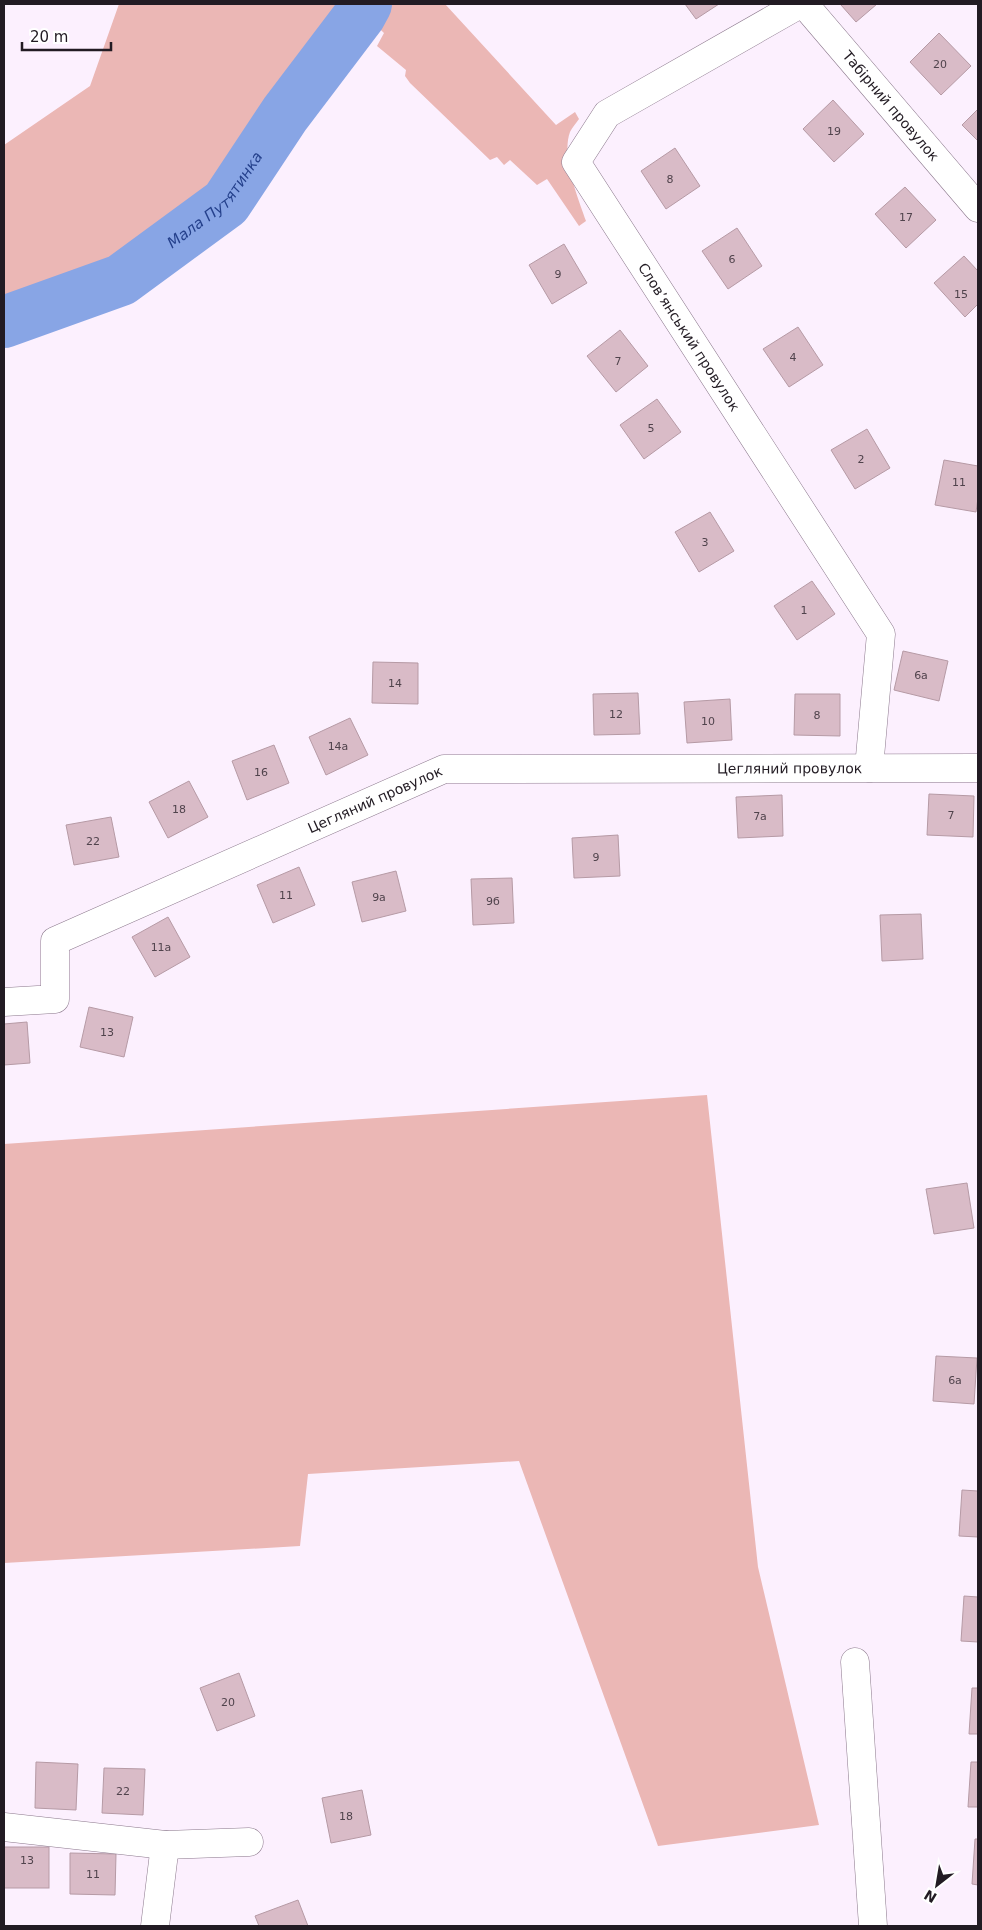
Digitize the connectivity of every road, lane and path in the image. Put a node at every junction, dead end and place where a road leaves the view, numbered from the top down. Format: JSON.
{"nodes":[{"id":1,"x":800,"y":4,"type":"edge"},
{"id":2,"x":804,"y":4,"type":"edge"},
{"id":3,"x":978,"y":208,"type":"edge"},
{"id":4,"x":869,"y":768,"type":"junction"},
{"id":5,"x":978,"y":768,"type":"edge"},
{"id":6,"x":4,"y":1002,"type":"edge"},
{"id":7,"x":855,"y":1662,"type":"dead end"},
{"id":8,"x":4,"y":1827,"type":"edge"},
{"id":9,"x":249,"y":1842,"type":"dead end"},
{"id":10,"x":165,"y":1845,"type":"junction"},
{"id":11,"x":155,"y":1926,"type":"edge"},
{"id":12,"x":873,"y":1926,"type":"edge"}],
"edges":[{"from":1,"to":4,"type":"street","name":"Словʼянський провулок"},
{"from":2,"to":3,"type":"street","name":"Табірний провулок"},
{"from":4,"to":5,"type":"street","name":"Цегляний провулок"},
{"from":4,"to":6,"type":"street","name":"Цегляний провулок"},
{"from":7,"to":12,"type":"street"},
{"from":8,"to":10,"type":"street"},
{"from":9,"to":10,"type":"street"},
{"from":10,"to":11,"type":"street"}]}
